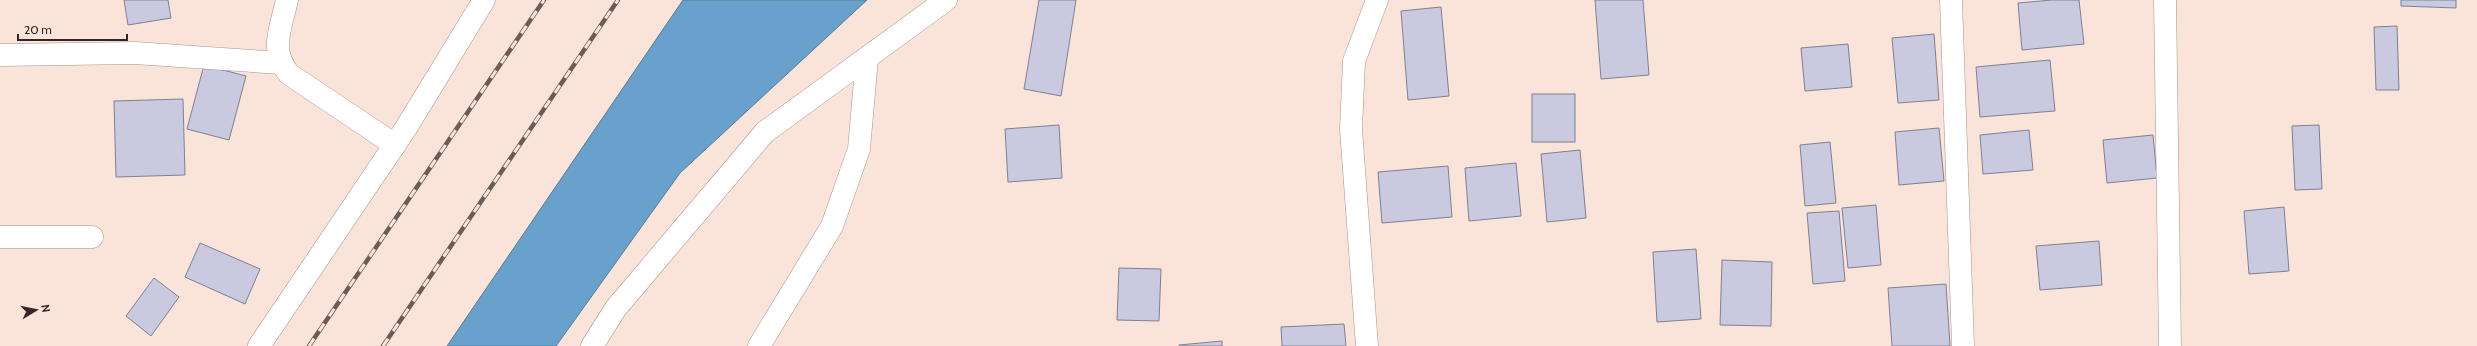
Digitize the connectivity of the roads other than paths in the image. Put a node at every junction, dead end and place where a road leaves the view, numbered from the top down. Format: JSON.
{"nodes":[{"id":1,"x":287,"y":0,"type":"edge"},
{"id":2,"x":484,"y":0,"type":"edge"},
{"id":3,"x":946,"y":0,"type":"edge"},
{"id":4,"x":1377,"y":0,"type":"edge"},
{"id":5,"x":1951,"y":0,"type":"edge"},
{"id":6,"x":2165,"y":0,"type":"edge"},
{"id":7,"x":0,"y":55,"type":"edge"},
{"id":8,"x":866,"y":58,"type":"junction"},
{"id":9,"x":280,"y":63,"type":"junction"},
{"id":10,"x":395,"y":145,"type":"junction"},
{"id":11,"x":0,"y":237,"type":"edge"},
{"id":12,"x":92,"y":237,"type":"dead end"},
{"id":13,"x":259,"y":346,"type":"edge"},
{"id":14,"x":592,"y":346,"type":"edge"},
{"id":15,"x":760,"y":346,"type":"edge"},
{"id":16,"x":1367,"y":346,"type":"edge"},
{"id":17,"x":1963,"y":346,"type":"edge"},
{"id":18,"x":2170,"y":346,"type":"edge"}],
"edges":[{"from":1,"to":9,"type":"street"},
{"from":2,"to":10,"type":"street"},
{"from":3,"to":8,"type":"street"},
{"from":4,"to":16,"type":"street"},
{"from":5,"to":17,"type":"street"},
{"from":6,"to":18,"type":"street"},
{"from":7,"to":9,"type":"street"},
{"from":8,"to":14,"type":"street"},
{"from":8,"to":15,"type":"street"},
{"from":9,"to":10,"type":"street"},
{"from":10,"to":13,"type":"street"},
{"from":11,"to":12,"type":"street"}]}
